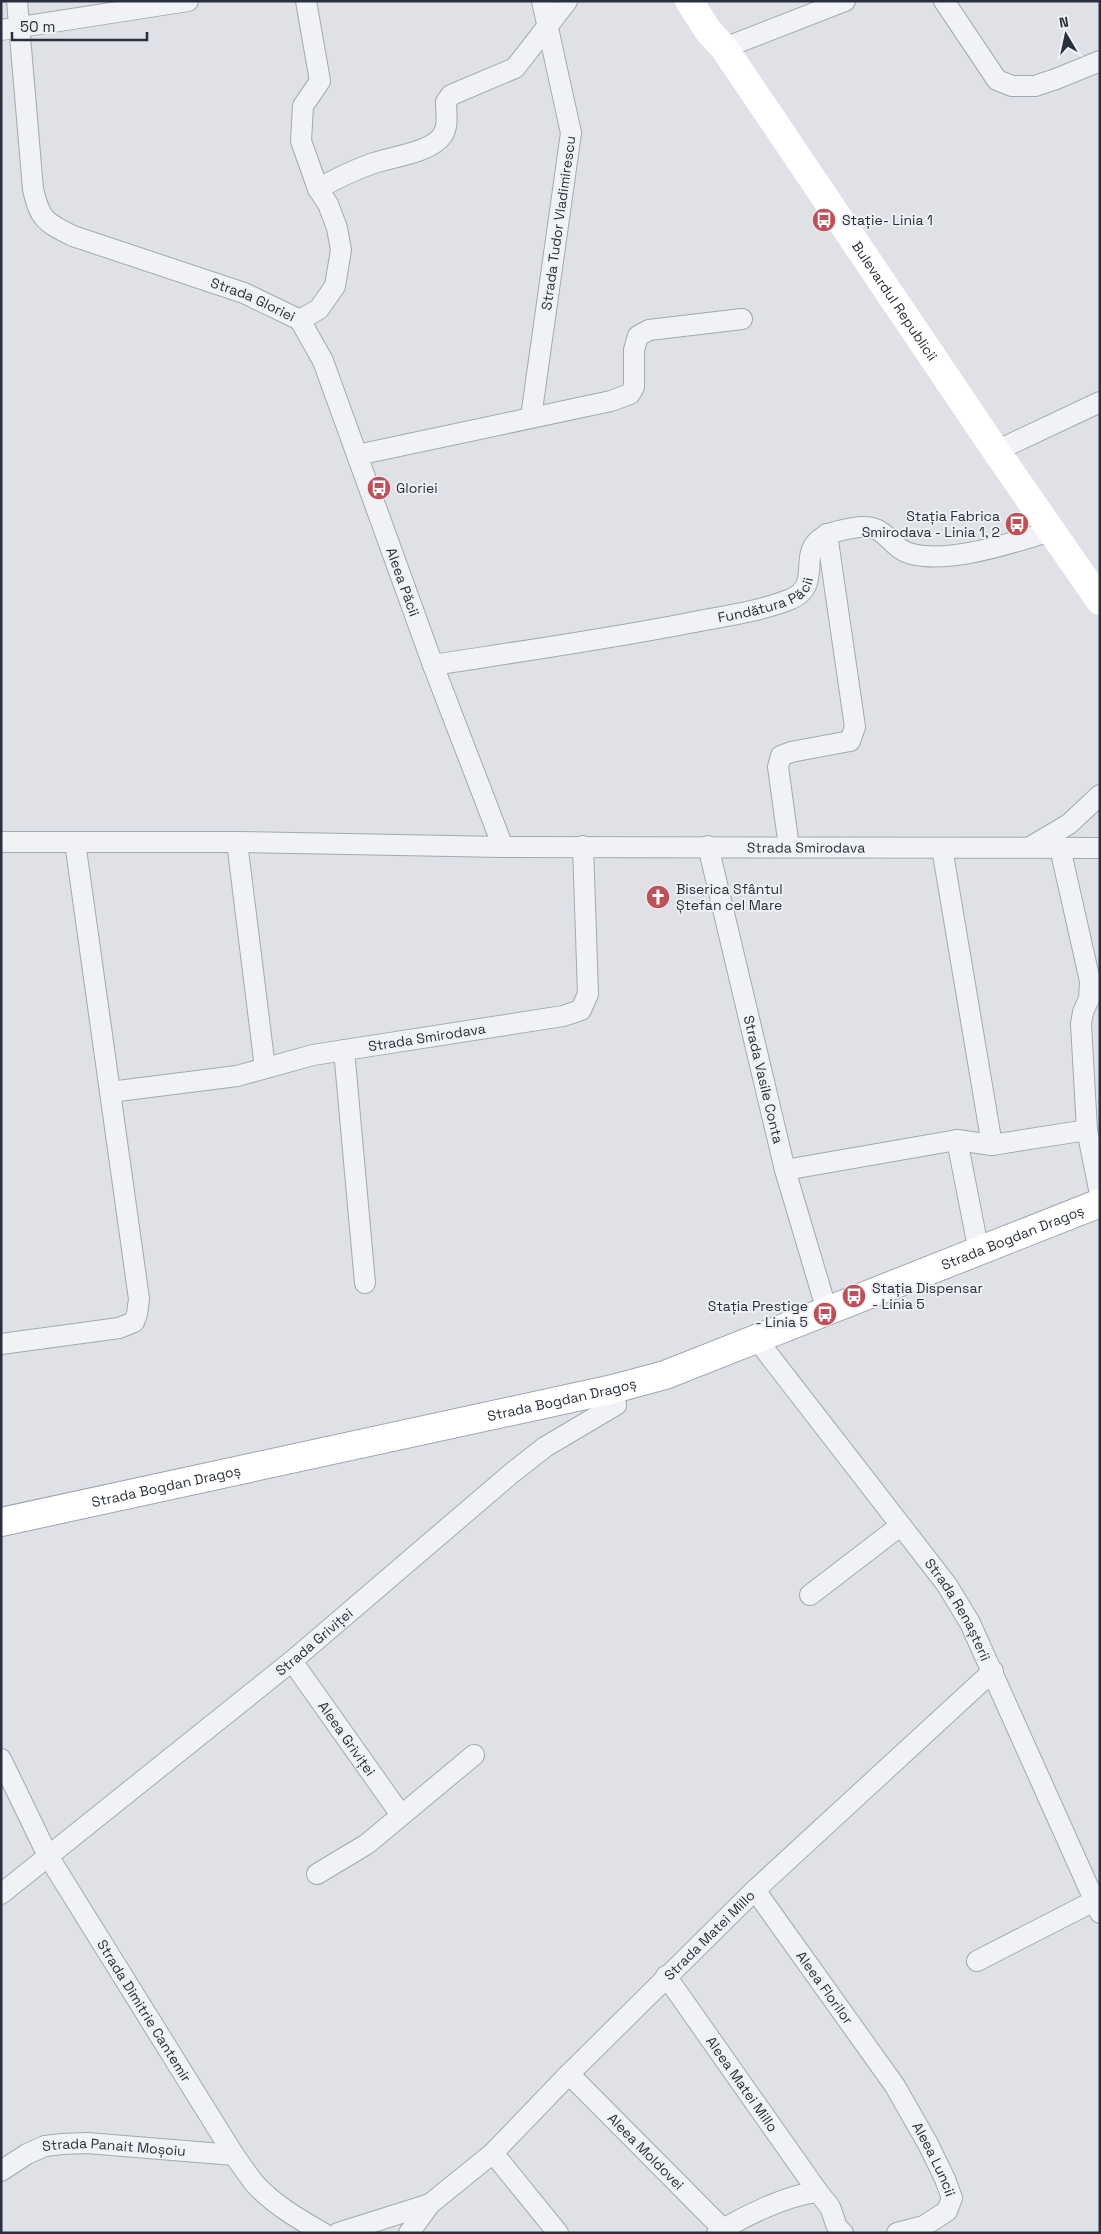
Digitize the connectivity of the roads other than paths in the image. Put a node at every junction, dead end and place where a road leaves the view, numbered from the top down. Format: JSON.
{"nodes":[{"id":1,"x":17,"y":1,"type":"edge"},
{"id":2,"x":188,"y":1,"type":"edge"},
{"id":3,"x":306,"y":1,"type":"edge"},
{"id":4,"x":542,"y":1,"type":"edge"},
{"id":5,"x":567,"y":1,"type":"edge"},
{"id":6,"x":689,"y":1,"type":"edge"},
{"id":7,"x":845,"y":1,"type":"edge"},
{"id":8,"x":944,"y":1,"type":"edge"},
{"id":9,"x":10,"y":29,"type":"edge"},
{"id":10,"x":547,"y":30,"type":"junction"},
{"id":11,"x":724,"y":48,"type":"junction"},
{"id":12,"x":1100,"y":61,"type":"edge"},
{"id":13,"x":318,"y":189,"type":"junction"},
{"id":14,"x":742,"y":319,"type":"dead end"},
{"id":15,"x":300,"y":320,"type":"junction"},
{"id":16,"x":1100,"y":402,"type":"edge"},
{"id":17,"x":531,"y":417,"type":"junction"},
{"id":18,"x":996,"y":451,"type":"junction"},
{"id":19,"x":357,"y":455,"type":"junction"},
{"id":20,"x":1052,"y":531,"type":"junction"},
{"id":21,"x":827,"y":534,"type":"junction"},
{"id":22,"x":1100,"y":601,"type":"edge"},
{"id":23,"x":433,"y":665,"type":"junction"},
{"id":24,"x":1100,"y":795,"type":"edge"},
{"id":25,"x":1,"y":842,"type":"edge"},
{"id":26,"x":75,"y":842,"type":"junction"},
{"id":27,"x":237,"y":842,"type":"junction"},
{"id":28,"x":583,"y":846,"type":"junction"},
{"id":29,"x":708,"y":846,"type":"junction"},
{"id":30,"x":503,"y":847,"type":"junction"},
{"id":31,"x":789,"y":847,"type":"junction"},
{"id":32,"x":942,"y":848,"type":"junction"},
{"id":33,"x":1028,"y":848,"type":"junction"},
{"id":34,"x":1060,"y":848,"type":"junction"},
{"id":35,"x":1100,"y":848,"type":"edge"},
{"id":36,"x":344,"y":1050,"type":"junction"},
{"id":37,"x":265,"y":1068,"type":"junction"},
{"id":38,"x":110,"y":1092,"type":"junction"},
{"id":39,"x":1087,"y":1130,"type":"junction"},
{"id":40,"x":957,"y":1140,"type":"junction"},
{"id":41,"x":992,"y":1145,"type":"junction"},
{"id":42,"x":785,"y":1170,"type":"junction"},
{"id":43,"x":1100,"y":1194,"type":"edge"},
{"id":44,"x":1100,"y":1203,"type":"edge"},
{"id":45,"x":981,"y":1249,"type":"junction"},
{"id":46,"x":365,"y":1283,"type":"dead end"},
{"id":47,"x":826,"y":1311,"type":"junction"},
{"id":48,"x":760,"y":1337,"type":"junction"},
{"id":49,"x":1,"y":1344,"type":"edge"},
{"id":50,"x":613,"y":1389,"type":"junction"},
{"id":51,"x":1,"y":1522,"type":"edge"},
{"id":52,"x":900,"y":1526,"type":"junction"},
{"id":53,"x":810,"y":1595,"type":"dead end"},
{"id":54,"x":292,"y":1661,"type":"junction"},
{"id":55,"x":993,"y":1671,"type":"junction"},
{"id":56,"x":474,"y":1755,"type":"dead end"},
{"id":57,"x":1,"y":1759,"type":"edge"},
{"id":58,"x":402,"y":1815,"type":"junction"},
{"id":59,"x":48,"y":1856,"type":"junction"},
{"id":60,"x":317,"y":1874,"type":"dead end"},
{"id":61,"x":755,"y":1890,"type":"junction"},
{"id":62,"x":1,"y":1894,"type":"edge"},
{"id":63,"x":1097,"y":1907,"type":"edge"},
{"id":64,"x":977,"y":1961,"type":"dead end"},
{"id":65,"x":666,"y":1976,"type":"junction"},
{"id":66,"x":569,"y":2074,"type":"junction"},
{"id":67,"x":894,"y":2086,"type":"joint"},
{"id":68,"x":494,"y":2153,"type":"junction"},
{"id":69,"x":234,"y":2155,"type":"junction"},
{"id":70,"x":1,"y":2172,"type":"edge"},
{"id":71,"x":818,"y":2192,"type":"junction"},
{"id":72,"x":430,"y":2204,"type":"junction"},
{"id":73,"x":720,"y":2231,"type":"edge"},
{"id":74,"x":323,"y":2233,"type":"edge"},
{"id":75,"x":338,"y":2233,"type":"edge"},
{"id":76,"x":409,"y":2233,"type":"edge"},
{"id":77,"x":558,"y":2233,"type":"edge"},
{"id":78,"x":843,"y":2233,"type":"edge"},
{"id":79,"x":897,"y":2233,"type":"edge"}],
"edges":[{"from":1,"to":9,"type":"street","name":"Strada Gloriei"},
{"from":2,"to":9,"type":"street"},
{"from":3,"to":13,"type":"street","name":"Strada Gloriei"},
{"from":4,"to":10,"type":"street","name":"Strada Tudor Vladimirescu"},
{"from":5,"to":10,"type":"street"},
{"from":6,"to":11,"type":"main road","name":"Bulevardul Republicii"},
{"from":7,"to":11,"type":"street"},
{"from":8,"to":12,"type":"street"},
{"from":9,"to":15,"type":"street","name":"Strada Gloriei"},
{"from":10,"to":13,"type":"street"},
{"from":10,"to":17,"type":"street","name":"Strada Tudor Vladimirescu"},
{"from":11,"to":18,"type":"main road","name":"Bulevardul Republicii"},
{"from":13,"to":15,"type":"street","name":"Strada Gloriei"},
{"from":14,"to":17,"type":"street"},
{"from":15,"to":19,"type":"street","name":"Aleea Păcii"},
{"from":16,"to":18,"type":"street"},
{"from":17,"to":19,"type":"street"},
{"from":18,"to":20,"type":"main road","name":"Bulevardul Republicii"},
{"from":19,"to":23,"type":"street","name":"Aleea Păcii"},
{"from":20,"to":21,"type":"street"},
{"from":20,"to":22,"type":"main road","name":"Bulevardul Republicii"},
{"from":21,"to":23,"type":"street","name":"Fundătura Păcii"},
{"from":21,"to":31,"type":"street"},
{"from":23,"to":30,"type":"street","name":"Aleea Păcii"},
{"from":24,"to":33,"type":"street"},
{"from":25,"to":26,"type":"street","name":"Strada Smirodava"},
{"from":26,"to":27,"type":"street","name":"Strada Smirodava"},
{"from":26,"to":38,"type":"street"},
{"from":27,"to":30,"type":"street","name":"Strada Smirodava"},
{"from":27,"to":37,"type":"street"},
{"from":28,"to":29,"type":"street","name":"Strada Smirodava"},
{"from":28,"to":30,"type":"street","name":"Strada Smirodava"},
{"from":28,"to":36,"type":"street","name":"Strada Smirodava"},
{"from":29,"to":31,"type":"street","name":"Strada Smirodava"},
{"from":29,"to":42,"type":"street","name":"Strada Vasile Conta"},
{"from":31,"to":32,"type":"street","name":"Strada Smirodava"},
{"from":32,"to":33,"type":"street","name":"Strada Smirodava"},
{"from":32,"to":41,"type":"street"},
{"from":33,"to":34,"type":"street","name":"Strada Smirodava"},
{"from":34,"to":35,"type":"street","name":"Strada Smirodava"},
{"from":34,"to":39,"type":"street"},
{"from":36,"to":37,"type":"street","name":"Strada Smirodava"},
{"from":36,"to":46,"type":"street"},
{"from":37,"to":38,"type":"street","name":"Strada Smirodava"},
{"from":38,"to":49,"type":"street"},
{"from":39,"to":41,"type":"street"},
{"from":39,"to":43,"type":"street"},
{"from":40,"to":41,"type":"street"},
{"from":40,"to":42,"type":"street"},
{"from":40,"to":45,"type":"street"},
{"from":42,"to":47,"type":"street","name":"Strada Vasile Conta"},
{"from":44,"to":45,"type":"main road","name":"Strada Bogdan Dragoș"},
{"from":45,"to":47,"type":"main road","name":"Strada Bogdan Dragoș"},
{"from":47,"to":48,"type":"main road","name":"Strada Bogdan Dragoș"},
{"from":48,"to":50,"type":"main road","name":"Strada Bogdan Dragoș"},
{"from":48,"to":52,"type":"street","name":"Strada Renașterii"},
{"from":50,"to":51,"type":"main road","name":"Strada Bogdan Dragoș"},
{"from":50,"to":54,"type":"street","name":"Strada Griviței"},
{"from":52,"to":53,"type":"street"},
{"from":52,"to":55,"type":"street","name":"Strada Renașterii"},
{"from":54,"to":58,"type":"street","name":"Aleea Griviței"},
{"from":54,"to":59,"type":"street","name":"Strada Griviței"},
{"from":55,"to":61,"type":"street","name":"Strada Matei Millo"},
{"from":55,"to":63,"type":"street","name":"Strada Renașterii"},
{"from":56,"to":58,"type":"street"},
{"from":57,"to":59,"type":"street","name":"Strada Dimitrie Cantemir"},
{"from":58,"to":60,"type":"street"},
{"from":59,"to":62,"type":"street","name":"Strada Griviței"},
{"from":59,"to":69,"type":"street","name":"Strada Dimitrie Cantemir"},
{"from":61,"to":65,"type":"street","name":"Strada Matei Millo"},
{"from":61,"to":67,"type":"street","name":"Aleea Florilor"},
{"from":63,"to":64,"type":"street"},
{"from":65,"to":66,"type":"street","name":"Strada Matei Millo"},
{"from":65,"to":71,"type":"street","name":"Aleea Matei Millo"},
{"from":66,"to":68,"type":"street","name":"Strada Matei Millo"},
{"from":66,"to":73,"type":"street","name":"Aleea Moldovei"},
{"from":67,"to":79,"type":"street","name":"Aleea Luncii"},
{"from":68,"to":72,"type":"street","name":"Strada Matei Millo"},
{"from":68,"to":77,"type":"street"},
{"from":69,"to":70,"type":"street","name":"Strada Panait Moșoiu"},
{"from":69,"to":74,"type":"street","name":"Strada Dimitrie Cantemir"},
{"from":71,"to":73,"type":"street"},
{"from":71,"to":78,"type":"street"},
{"from":72,"to":75,"type":"street","name":"Strada Matei Millo"},
{"from":72,"to":76,"type":"street","name":"Strada Matei Millo"}]}
